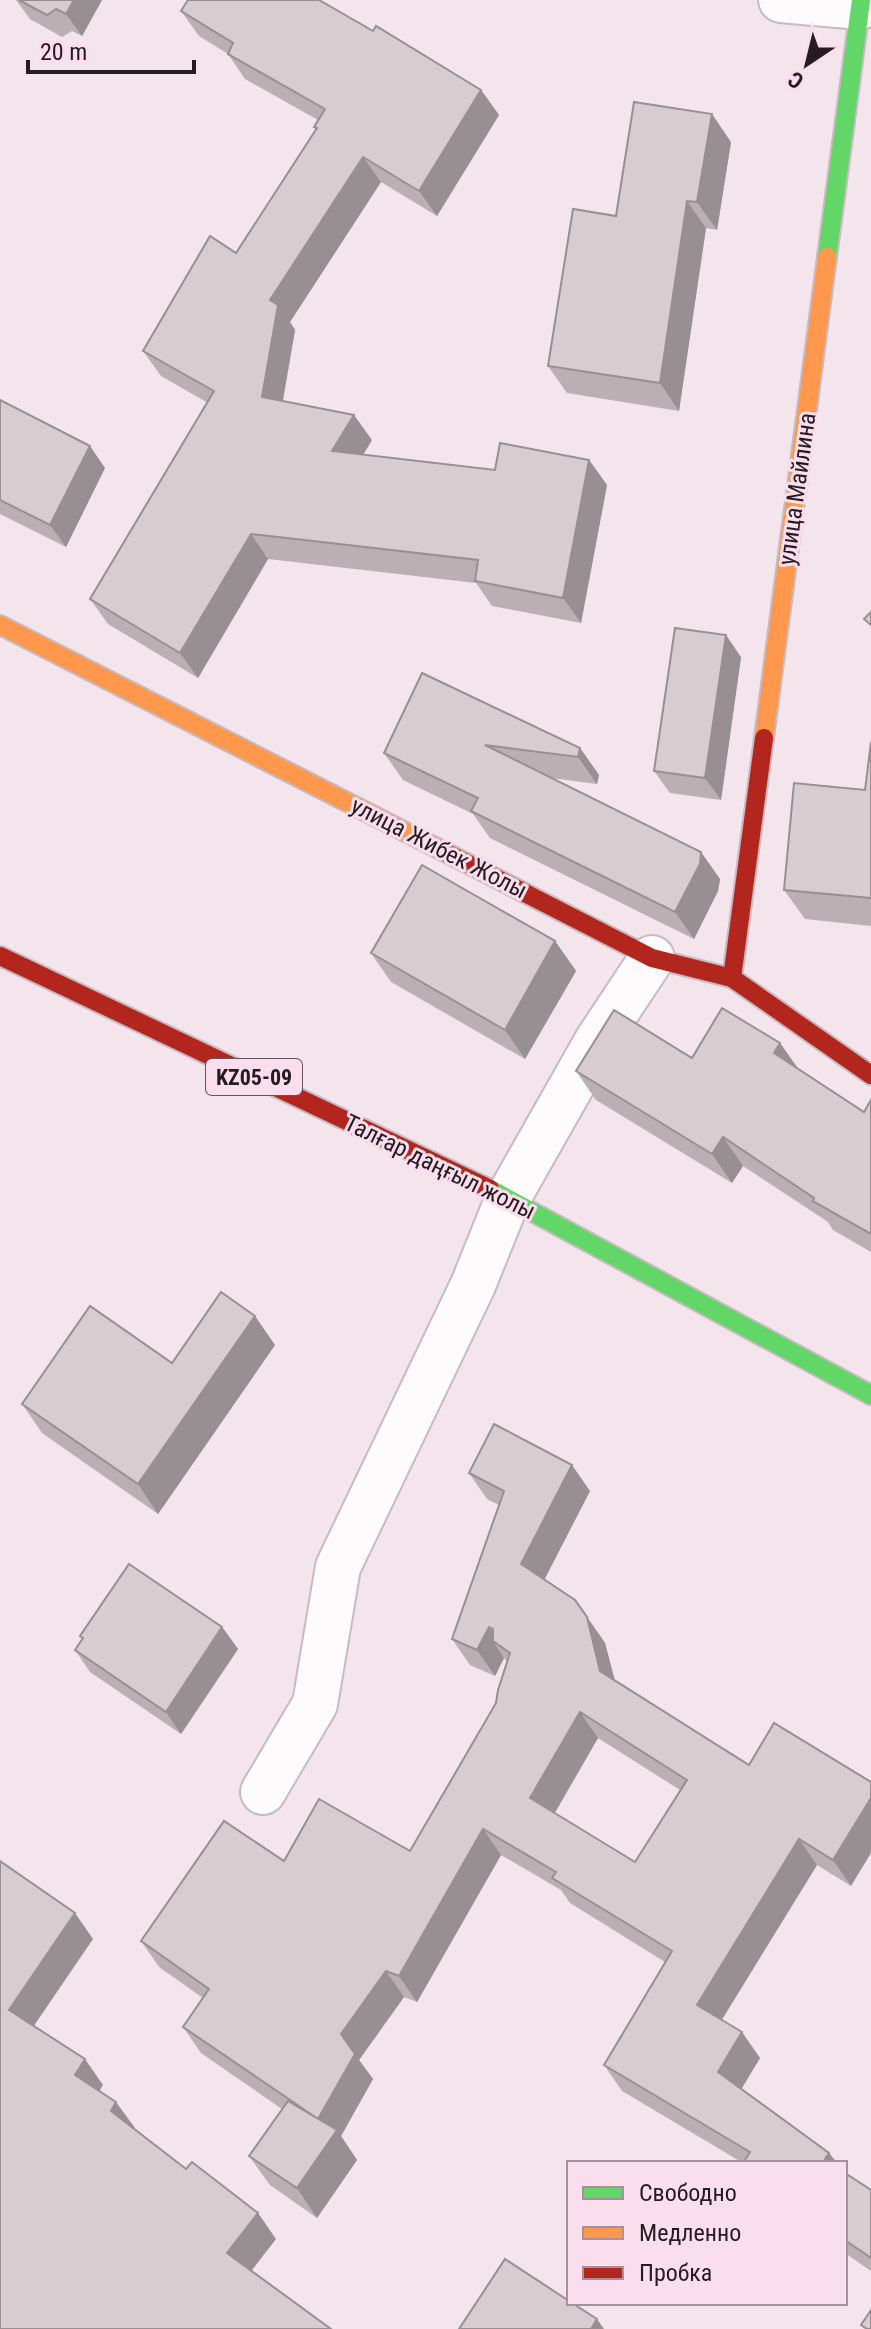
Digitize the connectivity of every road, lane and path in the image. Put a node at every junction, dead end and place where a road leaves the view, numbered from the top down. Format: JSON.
{"nodes":[{"id":1,"x":781,"y":0,"type":"edge"},
{"id":2,"x":861,"y":4,"type":"edge"},
{"id":3,"x":0,"y":625,"type":"edge"},
{"id":4,"x":0,"y":956,"type":"edge"},
{"id":5,"x":652,"y":958,"type":"junction"},
{"id":6,"x":732,"y":978,"type":"junction"},
{"id":7,"x":871,"y":1075,"type":"edge"},
{"id":8,"x":508,"y":1198,"type":"junction"},
{"id":9,"x":871,"y":1395,"type":"edge"},
{"id":10,"x":263,"y":1792,"type":"dead end"}],
"edges":[{"from":1,"to":2,"type":"street"},
{"from":2,"to":6,"type":"street","name":"улица Майлина"},
{"from":3,"to":5,"type":"street","name":"улица Жибек Жолы"},
{"from":4,"to":8,"type":"street","name":"Талғар даңғыл жолы","number":"KZ05-09"},
{"from":5,"to":6,"type":"street","name":"улица Жибек Жолы"},
{"from":5,"to":8,"type":"street"},
{"from":6,"to":7,"type":"street","name":"улица Жибек Жолы"},
{"from":8,"to":9,"type":"street","name":"Талғар даңғыл жолы","number":"KZ05-09"},
{"from":8,"to":10,"type":"street"}]}
